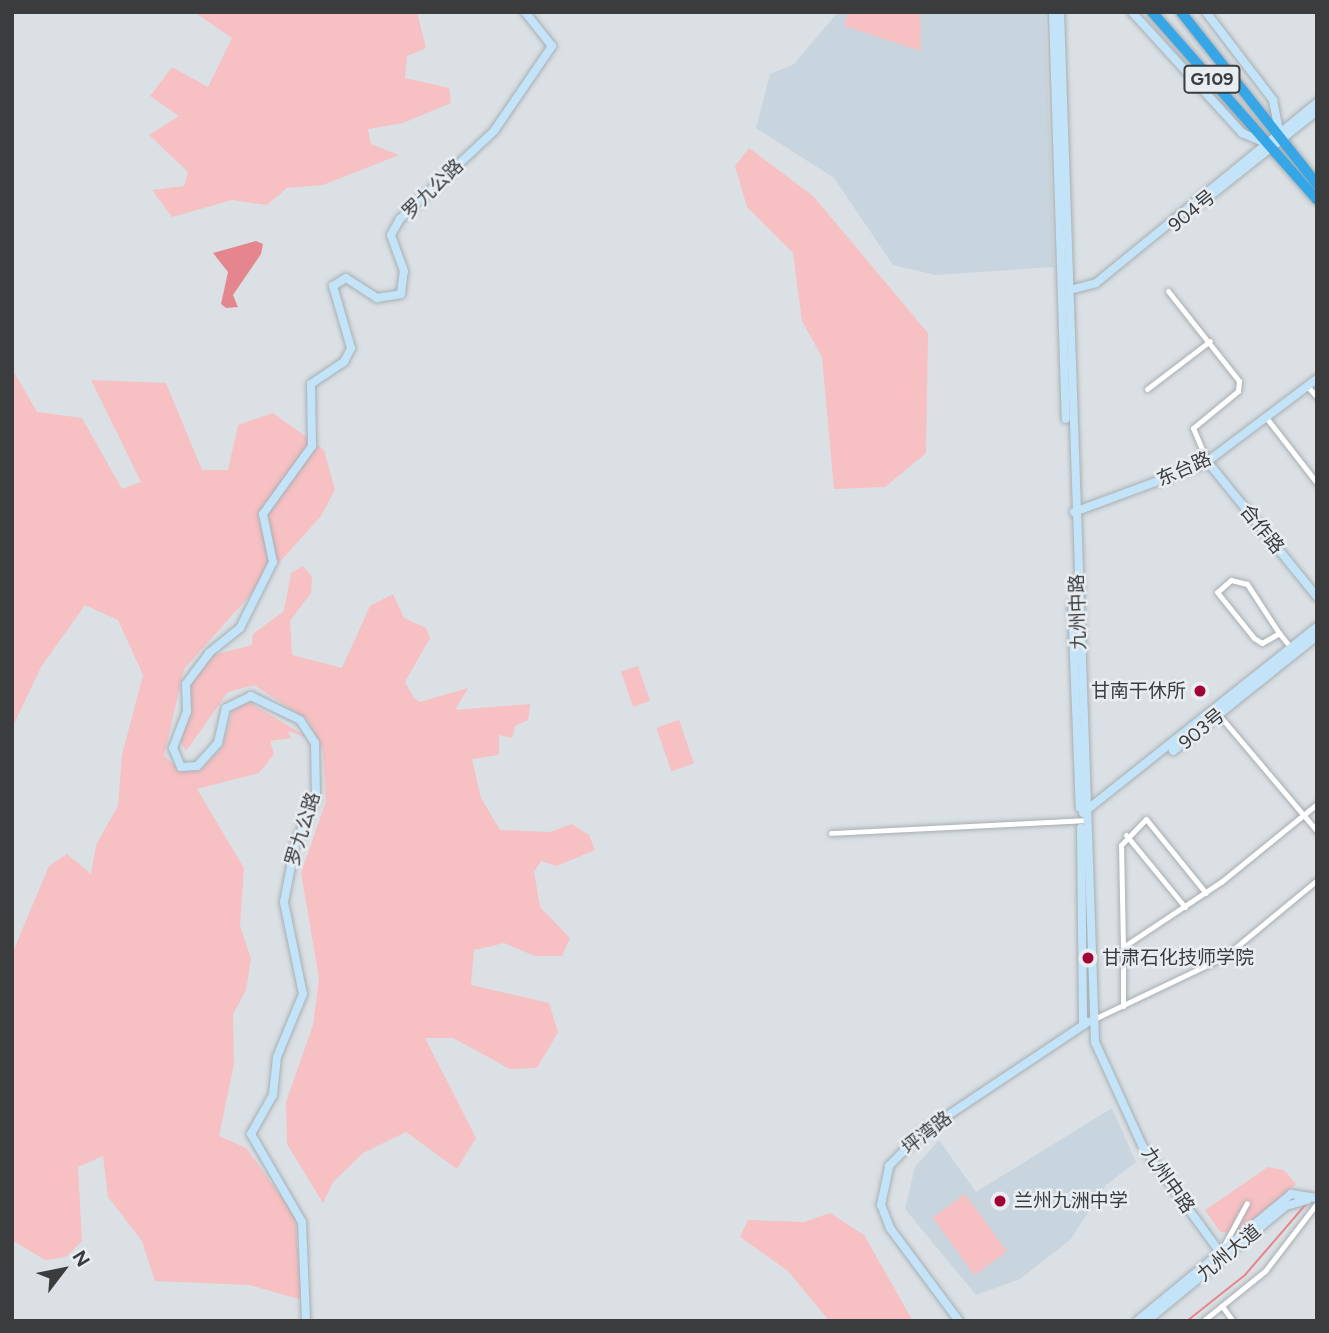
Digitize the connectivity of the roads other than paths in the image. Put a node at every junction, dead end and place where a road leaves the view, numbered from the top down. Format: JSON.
{"nodes":[{"id":1,"x":524,"y":12,"type":"edge"},
{"id":2,"x":1053,"y":12,"type":"edge"},
{"id":3,"x":1060,"y":12,"type":"edge"},
{"id":4,"x":1132,"y":12,"type":"edge"},
{"id":5,"x":1152,"y":12,"type":"edge"},
{"id":6,"x":1181,"y":12,"type":"edge"},
{"id":7,"x":1206,"y":12,"type":"edge"},
{"id":8,"x":1317,"y":103,"type":"edge"},
{"id":9,"x":1317,"y":111,"type":"edge"},
{"id":10,"x":1274,"y":140,"type":"junction"},
{"id":11,"x":1317,"y":184,"type":"edge"},
{"id":12,"x":1317,"y":200,"type":"edge"},
{"id":13,"x":1168,"y":291,"type":"dead end"},
{"id":14,"x":1073,"y":292,"type":"junction"},
{"id":15,"x":1062,"y":297,"type":"junction"},
{"id":16,"x":1210,"y":341,"type":"junction"},
{"id":17,"x":1317,"y":379,"type":"edge"},
{"id":18,"x":1308,"y":387,"type":"junction"},
{"id":19,"x":1147,"y":389,"type":"dead end"},
{"id":20,"x":1317,"y":397,"type":"edge"},
{"id":21,"x":1268,"y":420,"type":"junction"},
{"id":22,"x":1207,"y":461,"type":"junction"},
{"id":23,"x":1317,"y":483,"type":"edge"},
{"id":24,"x":1074,"y":512,"type":"junction"},
{"id":25,"x":1317,"y":597,"type":"edge"},
{"id":26,"x":1317,"y":627,"type":"edge"},
{"id":27,"x":1279,"y":633,"type":"junction"},
{"id":28,"x":1317,"y":636,"type":"edge"},
{"id":29,"x":1293,"y":650,"type":"junction"},
{"id":30,"x":1219,"y":715,"type":"junction"},
{"id":31,"x":1317,"y":804,"type":"edge"},
{"id":32,"x":1304,"y":816,"type":"junction"},
{"id":33,"x":1083,"y":817,"type":"junction"},
{"id":34,"x":1317,"y":831,"type":"edge"},
{"id":35,"x":831,"y":833,"type":"dead end"},
{"id":36,"x":1126,"y":835,"type":"junction"},
{"id":37,"x":1317,"y":880,"type":"edge"},
{"id":38,"x":1206,"y":893,"type":"junction"},
{"id":39,"x":1185,"y":907,"type":"junction"},
{"id":40,"x":1123,"y":947,"type":"junction"},
{"id":41,"x":1123,"y":1006,"type":"junction"},
{"id":42,"x":1094,"y":1019,"type":"junction"},
{"id":43,"x":1083,"y":1024,"type":"junction"},
{"id":44,"x":1316,"y":1200,"type":"edge"},
{"id":45,"x":1247,"y":1203,"type":"dead end"},
{"id":46,"x":1222,"y":1255,"type":"junction"},
{"id":47,"x":1222,"y":1306,"type":"junction"},
{"id":48,"x":306,"y":1321,"type":"edge"},
{"id":49,"x":960,"y":1321,"type":"edge"},
{"id":50,"x":1137,"y":1321,"type":"edge"},
{"id":51,"x":1147,"y":1321,"type":"edge"},
{"id":52,"x":1203,"y":1321,"type":"edge"},
{"id":53,"x":1233,"y":1321,"type":"edge"}],
"edges":[{"from":1,"to":48,"type":"street","name":"罗九公路"},
{"from":2,"to":15,"type":"street"},
{"from":3,"to":14,"type":"street","name":"九州中路"},
{"from":4,"to":10,"type":"street"},
{"from":5,"to":10,"type":"highway","number":"G109"},
{"from":6,"to":10,"type":"highway","number":"G109"},
{"from":7,"to":10,"type":"street"},
{"from":8,"to":10,"type":"street"},
{"from":9,"to":10,"type":"street","name":"904号"},
{"from":10,"to":11,"type":"highway","number":"G109"},
{"from":10,"to":12,"type":"highway","number":"G109"},
{"from":10,"to":14,"type":"street","name":"904号"},
{"from":13,"to":16,"type":"street"},
{"from":14,"to":15,"type":"street","name":"904号"},
{"from":14,"to":24,"type":"street","name":"九州中路"},
{"from":15,"to":33,"type":"street"},
{"from":16,"to":19,"type":"street"},
{"from":16,"to":22,"type":"street"},
{"from":17,"to":18,"type":"street","name":"东台路"},
{"from":18,"to":20,"type":"street"},
{"from":18,"to":21,"type":"street","name":"东台路"},
{"from":21,"to":22,"type":"street","name":"东台路"},
{"from":21,"to":23,"type":"street"},
{"from":22,"to":24,"type":"street","name":"东台路"},
{"from":22,"to":25,"type":"street","name":"合作路"},
{"from":24,"to":33,"type":"street","name":"九州中路"},
{"from":26,"to":29,"type":"street"},
{"from":27,"to":27,"type":"street"},
{"from":27,"to":29,"type":"street"},
{"from":28,"to":29,"type":"street","name":"903号"},
{"from":29,"to":30,"type":"street","name":"903号"},
{"from":29,"to":33,"type":"street"},
{"from":30,"to":32,"type":"street"},
{"from":30,"to":33,"type":"street","name":"903号"},
{"from":31,"to":32,"type":"street"},
{"from":32,"to":34,"type":"street"},
{"from":32,"to":38,"type":"street"},
{"from":33,"to":35,"type":"street"},
{"from":33,"to":42,"type":"street","name":"九州中路"},
{"from":33,"to":43,"type":"street"},
{"from":36,"to":38,"type":"street"},
{"from":36,"to":39,"type":"street"},
{"from":36,"to":40,"type":"street"},
{"from":37,"to":41,"type":"street"},
{"from":38,"to":39,"type":"street"},
{"from":39,"to":40,"type":"street"},
{"from":40,"to":41,"type":"street"},
{"from":41,"to":42,"type":"street"},
{"from":42,"to":43,"type":"street","name":"坪湾路"},
{"from":42,"to":46,"type":"street","name":"九州中路"},
{"from":43,"to":49,"type":"street","name":"坪湾路"},
{"from":44,"to":46,"type":"street","name":"九州大道"},
{"from":44,"to":47,"type":"street"},
{"from":45,"to":46,"type":"street"},
{"from":46,"to":50,"type":"street"},
{"from":46,"to":51,"type":"street","name":"九州大道"},
{"from":47,"to":52,"type":"street"},
{"from":47,"to":53,"type":"street"}]}
